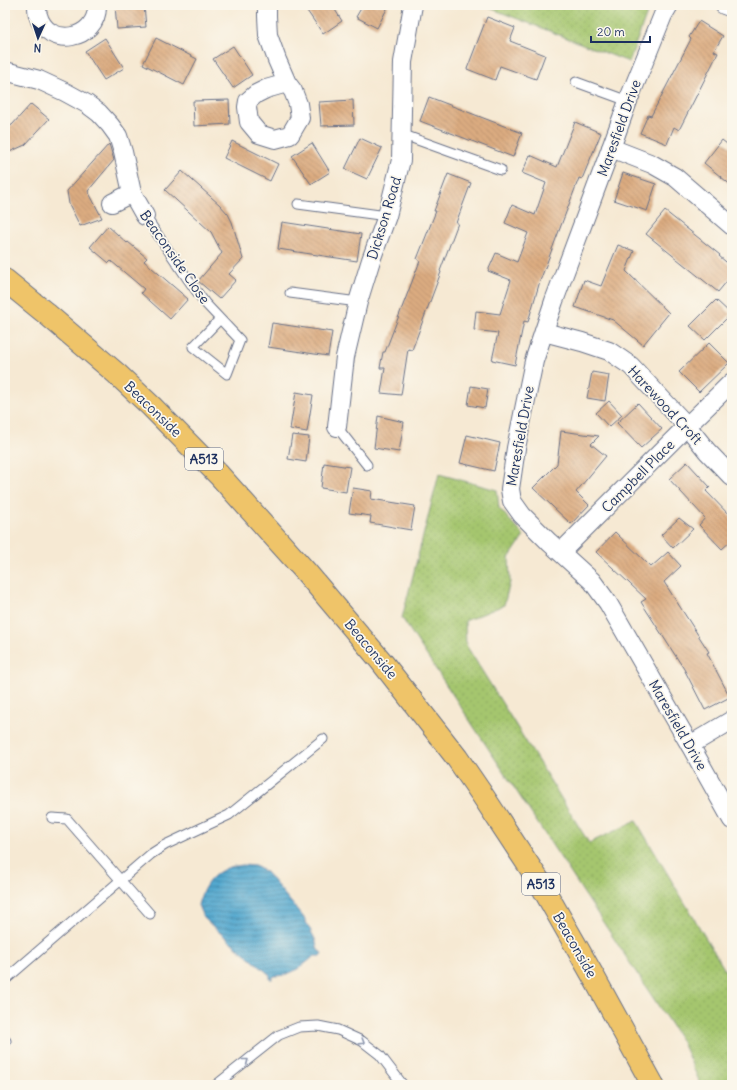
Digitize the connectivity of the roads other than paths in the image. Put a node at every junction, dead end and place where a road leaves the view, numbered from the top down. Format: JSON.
{"nodes":[{"id":1,"x":37,"y":5,"type":"edge"},
{"id":2,"x":97,"y":5,"type":"edge"},
{"id":3,"x":267,"y":5,"type":"edge"},
{"id":4,"x":413,"y":5,"type":"edge"},
{"id":5,"x":669,"y":5,"type":"edge"},
{"id":6,"x":724,"y":5,"type":"edge"},
{"id":7,"x":732,"y":8,"type":"edge"},
{"id":8,"x":5,"y":71,"type":"edge"},
{"id":9,"x":576,"y":82,"type":"dead end"},
{"id":10,"x":287,"y":83,"type":"dead end"},
{"id":11,"x":628,"y":100,"type":"junction"},
{"id":12,"x":402,"y":134,"type":"junction"},
{"id":13,"x":611,"y":148,"type":"junction"},
{"id":14,"x":501,"y":170,"type":"dead end"},
{"id":15,"x":132,"y":193,"type":"junction"},
{"id":16,"x":112,"y":203,"type":"dead end"},
{"id":17,"x":298,"y":204,"type":"dead end"},
{"id":18,"x":145,"y":216,"type":"joint"},
{"id":19,"x":387,"y":216,"type":"junction"},
{"id":20,"x":732,"y":226,"type":"edge"},
{"id":21,"x":5,"y":280,"type":"edge"},
{"id":22,"x":290,"y":293,"type":"dead end"},
{"id":23,"x":358,"y":302,"type":"junction"},
{"id":24,"x":220,"y":319,"type":"junction"},
{"id":25,"x":544,"y":332,"type":"junction"},
{"id":26,"x":732,"y":382,"type":"edge"},
{"id":27,"x":687,"y":426,"type":"junction"},
{"id":28,"x":336,"y":428,"type":"joint"},
{"id":29,"x":367,"y":465,"type":"dead end"},
{"id":30,"x":732,"y":477,"type":"edge"},
{"id":31,"x":561,"y":552,"type":"junction"},
{"id":32,"x":732,"y":720,"type":"edge"},
{"id":33,"x":323,"y":739,"type":"dead end"},
{"id":34,"x":690,"y":745,"type":"junction"},
{"id":35,"x":52,"y":818,"type":"dead end"},
{"id":36,"x":732,"y":820,"type":"edge"},
{"id":37,"x":121,"y":880,"type":"junction"},
{"id":38,"x":150,"y":914,"type":"dead end"},
{"id":39,"x":5,"y":980,"type":"edge"},
{"id":40,"x":216,"y":1085,"type":"edge"},
{"id":41,"x":404,"y":1085,"type":"edge"},
{"id":42,"x":653,"y":1085,"type":"edge"}],
"edges":[{"from":1,"to":2,"type":"street"},
{"from":3,"to":10,"type":"street"},
{"from":4,"to":12,"type":"street","name":"Dickson Road"},
{"from":5,"to":11,"type":"street","name":"Maresfield Drive"},
{"from":6,"to":7,"type":"street"},
{"from":8,"to":15,"type":"street","name":"Beaconside Close"},
{"from":9,"to":11,"type":"lane"},
{"from":11,"to":13,"type":"street","name":"Maresfield Drive"},
{"from":12,"to":14,"type":"lane"},
{"from":12,"to":19,"type":"street","name":"Dickson Road"},
{"from":13,"to":20,"type":"street"},
{"from":13,"to":25,"type":"street","name":"Maresfield Drive"},
{"from":15,"to":16,"type":"street"},
{"from":15,"to":18,"type":"street","name":"Beaconside Close"},
{"from":17,"to":19,"type":"lane"},
{"from":18,"to":24,"type":"lane","name":"Beaconside Close"},
{"from":19,"to":23,"type":"street","name":"Dickson Road"},
{"from":21,"to":42,"type":"highway","name":"Beaconside","number":"A513"},
{"from":22,"to":23,"type":"lane"},
{"from":23,"to":28,"type":"street","name":"Dickson Road"},
{"from":24,"to":24,"type":"lane","name":"Beaconside Close"},
{"from":25,"to":27,"type":"street","name":"Harewood Croft"},
{"from":25,"to":31,"type":"street","name":"Maresfield Drive"},
{"from":26,"to":27,"type":"street","name":"Campbell Place"},
{"from":27,"to":30,"type":"street","name":"Harewood Croft"},
{"from":27,"to":31,"type":"street","name":"Campbell Place"},
{"from":28,"to":29,"type":"lane"},
{"from":31,"to":34,"type":"street","name":"Maresfield Drive"},
{"from":32,"to":34,"type":"street"},
{"from":33,"to":37,"type":"lane"},
{"from":34,"to":36,"type":"street","name":"Maresfield Drive"},
{"from":35,"to":37,"type":"lane"},
{"from":37,"to":38,"type":"lane"},
{"from":37,"to":39,"type":"lane"},
{"from":40,"to":41,"type":"lane","one_way":true}]}
